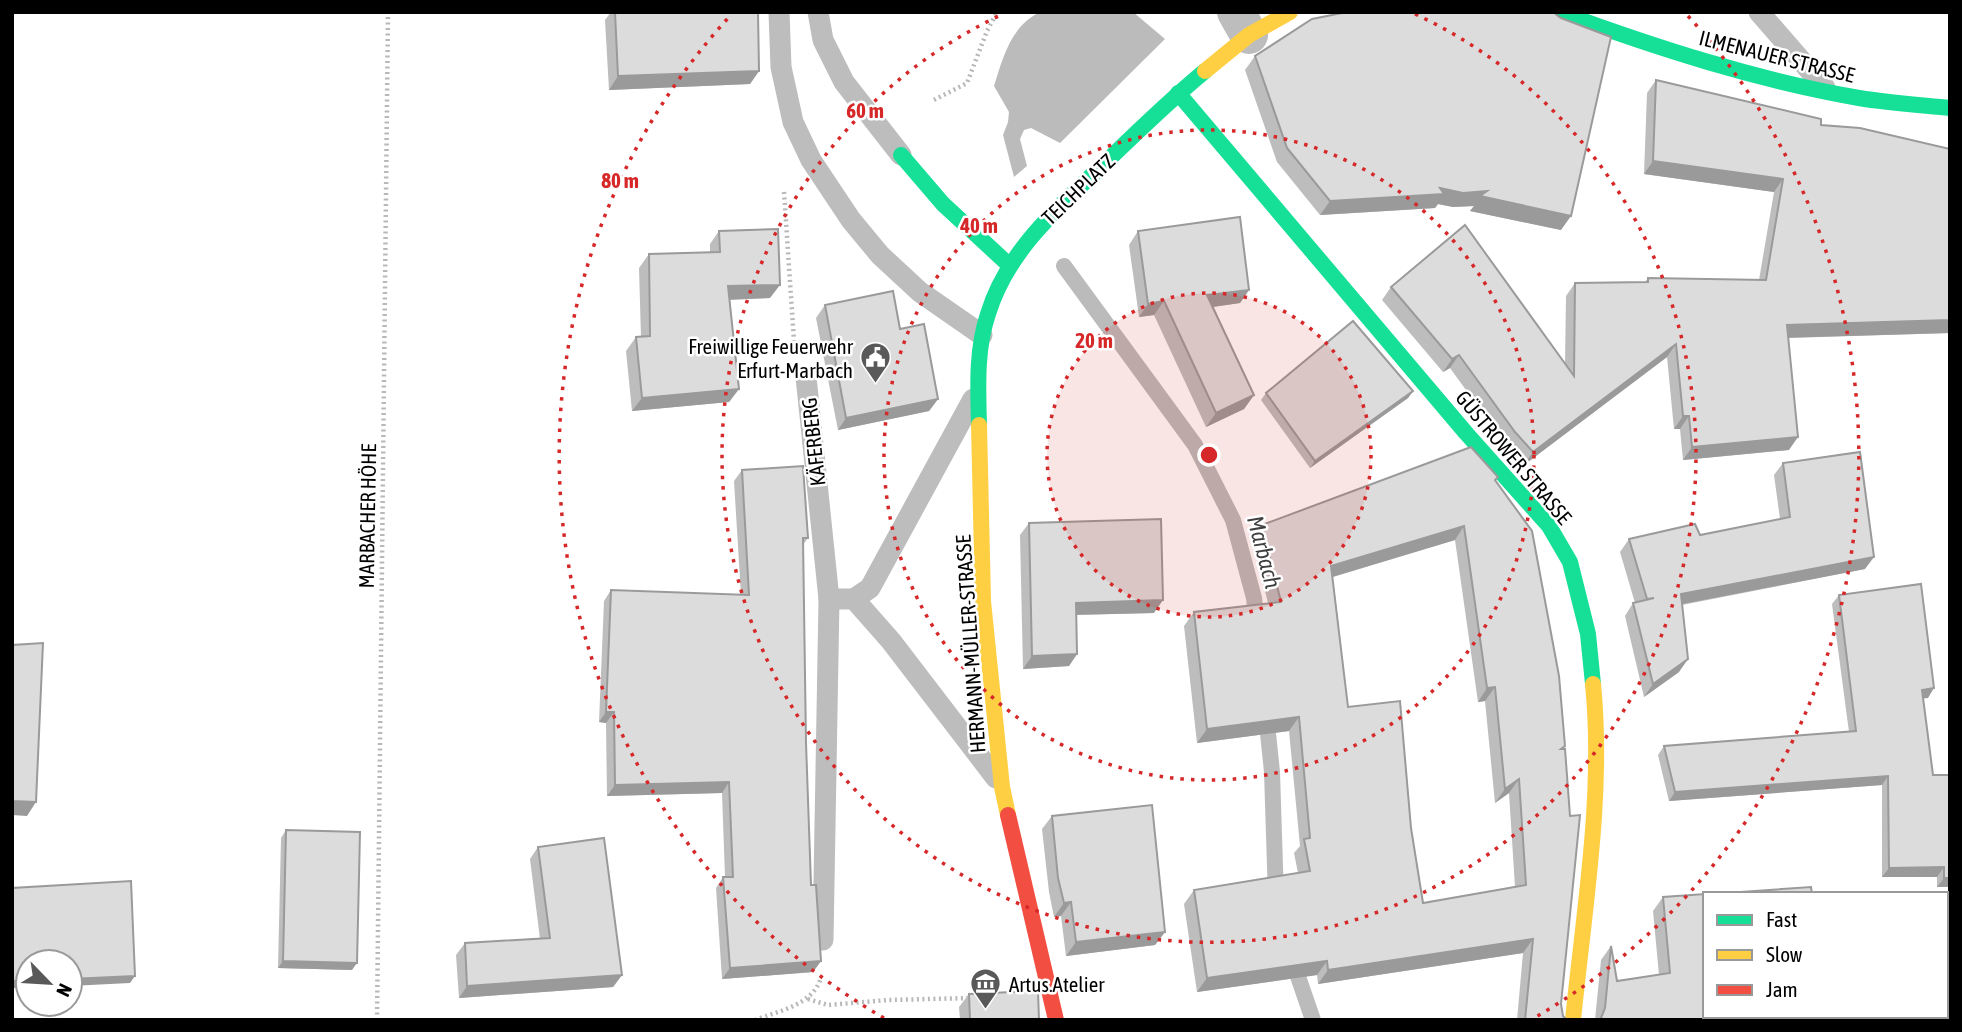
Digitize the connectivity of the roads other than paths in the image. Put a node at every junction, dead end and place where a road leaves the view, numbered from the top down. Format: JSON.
{"nodes":[{"id":1,"x":779,"y":12,"type":"edge"},
{"id":2,"x":818,"y":12,"type":"edge"},
{"id":3,"x":1290,"y":12,"type":"edge"},
{"id":4,"x":1559,"y":12,"type":"edge"},
{"id":5,"x":1759,"y":12,"type":"edge"},
{"id":6,"x":1243,"y":24,"type":"edge"},
{"id":7,"x":1829,"y":92,"type":"junction"},
{"id":8,"x":1178,"y":93,"type":"junction"},
{"id":9,"x":1950,"y":108,"type":"edge"},
{"id":10,"x":901,"y":155,"type":"joint"},
{"id":11,"x":1009,"y":265,"type":"junction"},
{"id":12,"x":982,"y":335,"type":"junction"},
{"id":13,"x":806,"y":377,"type":"road end"},
{"id":14,"x":978,"y":391,"type":"junction"},
{"id":15,"x":829,"y":599,"type":"junction"},
{"id":16,"x":855,"y":599,"type":"junction"},
{"id":17,"x":1002,"y":787,"type":"junction"},
{"id":18,"x":823,"y":940,"type":"edge"},
{"id":19,"x":1056,"y":1020,"type":"edge"},
{"id":20,"x":1573,"y":1020,"type":"edge"}],
"edges":[{"from":1,"to":12,"type":"lane"},
{"from":2,"to":10,"type":"lane"},
{"from":3,"to":6,"type":"street"},
{"from":4,"to":7,"type":"street","name":"ILMENAUER STRASSE"},
{"from":5,"to":7,"type":"lane"},
{"from":6,"to":8,"type":"street","name":"TEICHPLATZ"},
{"from":7,"to":9,"type":"street","name":"ILMENAUER STRASSE"},
{"from":8,"to":11,"type":"street","name":"TEICHPLATZ"},
{"from":8,"to":20,"type":"street","name":"GÜSTROWER STRASSE"},
{"from":10,"to":11,"type":"street"},
{"from":11,"to":12,"type":"street","name":"HERMANN-MÜLLER-STRASSE"},
{"from":12,"to":14,"type":"street","name":"HERMANN-MÜLLER-STRASSE"},
{"from":13,"to":15,"type":"lane","name":"KÄFERBERG"},
{"from":14,"to":16,"type":"lane"},
{"from":14,"to":17,"type":"street","name":"HERMANN-MÜLLER-STRASSE"},
{"from":15,"to":16,"type":"lane"},
{"from":15,"to":18,"type":"lane","name":"KÄFERBERG"},
{"from":16,"to":17,"type":"lane"},
{"from":17,"to":19,"type":"street","name":"HERMANN-MÜLLER-STRASSE"}]}
